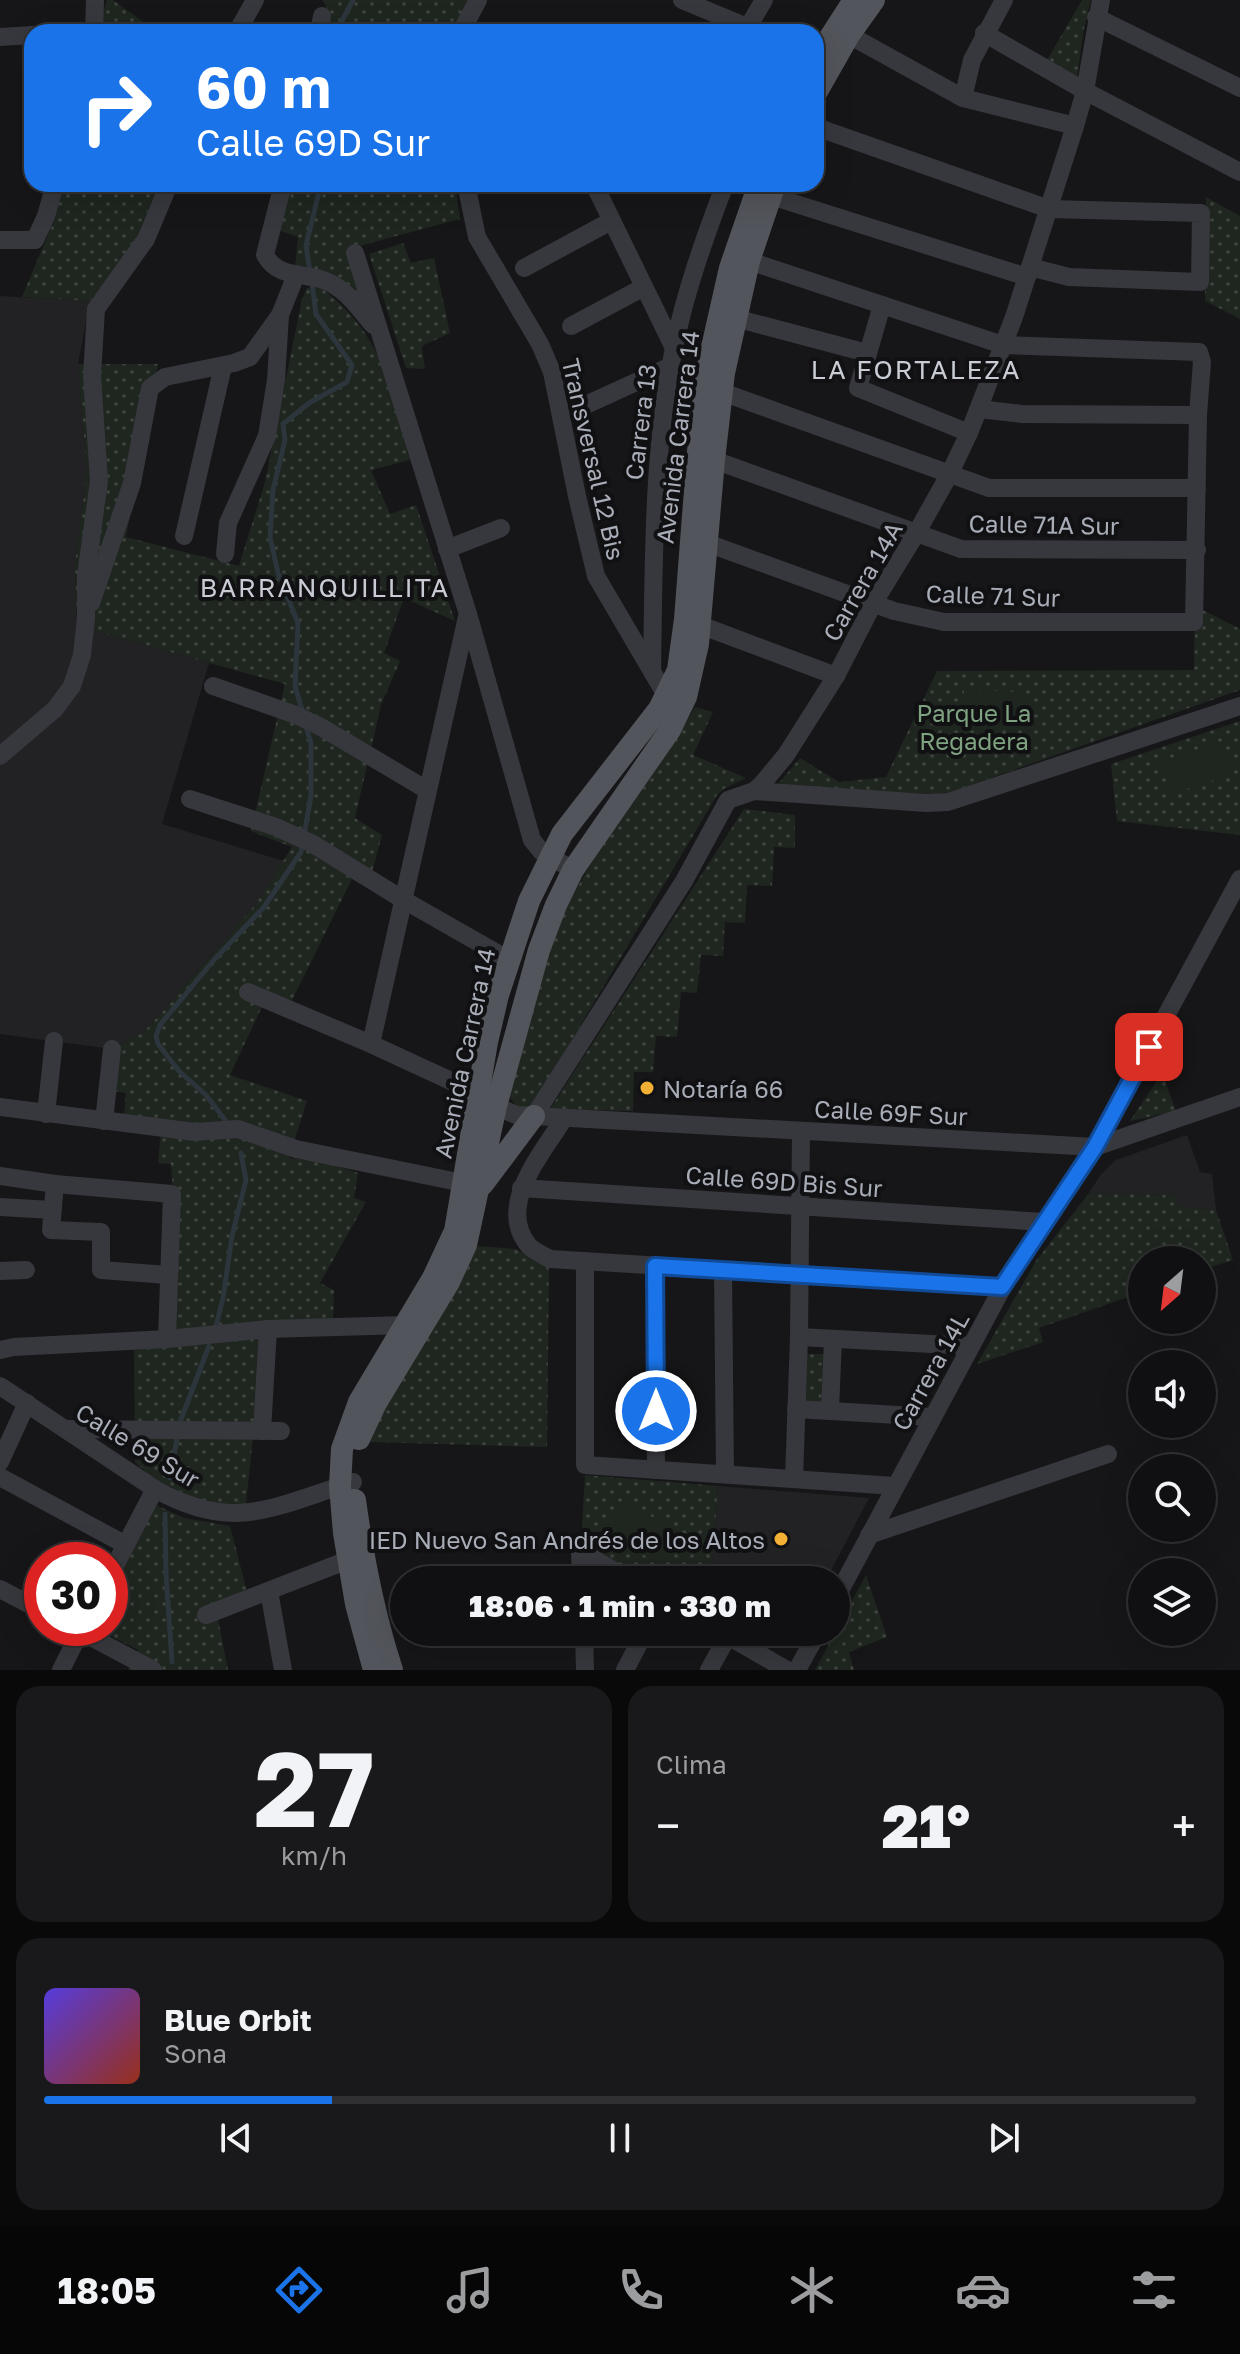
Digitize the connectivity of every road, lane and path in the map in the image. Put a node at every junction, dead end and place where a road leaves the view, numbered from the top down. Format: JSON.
{"nodes":[{"id":1,"x":95,"y":0,"type":"edge"},
{"id":2,"x":255,"y":0,"type":"edge"},
{"id":3,"x":478,"y":0,"type":"edge"},
{"id":4,"x":682,"y":0,"type":"edge"},
{"id":5,"x":764,"y":0,"type":"edge"},
{"id":6,"x":854,"y":0,"type":"edge"},
{"id":7,"x":874,"y":0,"type":"edge"},
{"id":8,"x":1004,"y":0,"type":"edge"},
{"id":9,"x":1099,"y":8,"type":"edge"},
{"id":10,"x":94,"y":24,"type":"edge"},
{"id":11,"x":242,"y":24,"type":"edge"},
{"id":12,"x":465,"y":24,"type":"edge"},
{"id":13,"x":740,"y":24,"type":"edge"},
{"id":14,"x":756,"y":24,"type":"edge"},
{"id":15,"x":984,"y":33,"type":"junction"},
{"id":16,"x":849,"y":35,"type":"junction"},
{"id":17,"x":24,"y":36,"type":"edge"},
{"id":18,"x":0,"y":37,"type":"edge"},
{"id":19,"x":824,"y":45,"type":"edge"},
{"id":20,"x":824,"y":79,"type":"edge"},
{"id":21,"x":1240,"y":88,"type":"edge"},
{"id":22,"x":1085,"y":91,"type":"junction"},
{"id":23,"x":963,"y":98,"type":"junction"},
{"id":24,"x":1075,"y":126,"type":"junction"},
{"id":25,"x":824,"y":130,"type":"edge"},
{"id":26,"x":1240,"y":172,"type":"edge"},
{"id":27,"x":53,"y":192,"type":"edge"},
{"id":28,"x":166,"y":192,"type":"edge"},
{"id":29,"x":281,"y":192,"type":"edge"},
{"id":30,"x":468,"y":192,"type":"edge"},
{"id":31,"x":598,"y":192,"type":"edge"},
{"id":32,"x":722,"y":192,"type":"edge"},
{"id":33,"x":766,"y":192,"type":"edge"},
{"id":34,"x":767,"y":192,"type":"edge"},
{"id":35,"x":780,"y":192,"type":"edge"},
{"id":36,"x":1049,"y":209,"type":"junction"},
{"id":37,"x":611,"y":221,"type":"junction"},
{"id":38,"x":0,"y":240,"type":"edge"},
{"id":39,"x":355,"y":253,"type":"dead end"},
{"id":40,"x":749,"y":261,"type":"junction"},
{"id":41,"x":524,"y":268,"type":"dead end"},
{"id":42,"x":1028,"y":272,"type":"junction"},
{"id":43,"x":307,"y":276,"type":"junction"},
{"id":44,"x":644,"y":287,"type":"junction"},
{"id":45,"x":882,"y":305,"type":"junction"},
{"id":46,"x":280,"y":315,"type":"junction"},
{"id":47,"x":735,"y":318,"type":"junction"},
{"id":48,"x":571,"y":326,"type":"dead end"},
{"id":49,"x":380,"y":334,"type":"junction"},
{"id":50,"x":1003,"y":345,"type":"junction"},
{"id":51,"x":867,"y":353,"type":"junction"},
{"id":52,"x":672,"y":357,"type":"junction"},
{"id":53,"x":223,"y":366,"type":"junction"},
{"id":54,"x":722,"y":392,"type":"junction"},
{"id":55,"x":588,"y":404,"type":"dead end"},
{"id":56,"x":979,"y":409,"type":"junction"},
{"id":57,"x":1198,"y":415,"type":"junction"},
{"id":58,"x":969,"y":433,"type":"junction"},
{"id":59,"x":714,"y":460,"type":"junction"},
{"id":60,"x":949,"y":475,"type":"junction"},
{"id":61,"x":1197,"y":488,"type":"junction"},
{"id":62,"x":501,"y":528,"type":"dead end"},
{"id":63,"x":917,"y":532,"type":"junction"},
{"id":64,"x":184,"y":536,"type":"dead end"},
{"id":65,"x":707,"y":543,"type":"junction"},
{"id":66,"x":447,"y":549,"type":"junction"},
{"id":67,"x":1197,"y":550,"type":"junction"},
{"id":68,"x":225,"y":554,"type":"dead end"},
{"id":69,"x":873,"y":604,"type":"junction"},
{"id":70,"x":468,"y":614,"type":"junction"},
{"id":71,"x":86,"y":618,"type":"junction"},
{"id":72,"x":700,"y":625,"type":"junction"},
{"id":73,"x":652,"y":673,"type":"junction"},
{"id":74,"x":836,"y":676,"type":"junction"},
{"id":75,"x":213,"y":686,"type":"dead end"},
{"id":76,"x":667,"y":697,"type":"junction"},
{"id":77,"x":1240,"y":706,"type":"edge"},
{"id":78,"x":0,"y":756,"type":"edge"},
{"id":79,"x":427,"y":790,"type":"junction"},
{"id":80,"x":754,"y":791,"type":"junction"},
{"id":81,"x":190,"y":799,"type":"dead end"},
{"id":82,"x":550,"y":856,"type":"junction"},
{"id":83,"x":573,"y":870,"type":"junction"},
{"id":84,"x":1240,"y":879,"type":"edge"},
{"id":85,"x":402,"y":899,"type":"junction"},
{"id":86,"x":509,"y":960,"type":"junction"},
{"id":87,"x":248,"y":992,"type":"dead end"},
{"id":88,"x":54,"y":1041,"type":"dead end"},
{"id":89,"x":371,"y":1044,"type":"junction"},
{"id":90,"x":112,"y":1049,"type":"dead end"},
{"id":91,"x":1240,"y":1097,"type":"edge"},
{"id":92,"x":487,"y":1100,"type":"junction"},
{"id":93,"x":0,"y":1107,"type":"edge"},
{"id":94,"x":46,"y":1114,"type":"junction"},
{"id":95,"x":534,"y":1116,"type":"junction"},
{"id":96,"x":564,"y":1118,"type":"junction"},
{"id":97,"x":104,"y":1121,"type":"junction"},
{"id":98,"x":801,"y":1131,"type":"junction"},
{"id":99,"x":1095,"y":1147,"type":"junction"},
{"id":100,"x":0,"y":1176,"type":"edge"},
{"id":101,"x":55,"y":1184,"type":"junction"},
{"id":102,"x":471,"y":1185,"type":"junction"},
{"id":103,"x":521,"y":1188,"type":"junction"},
{"id":104,"x":800,"y":1206,"type":"junction"},
{"id":105,"x":0,"y":1207,"type":"edge"},
{"id":106,"x":52,"y":1210,"type":"junction"},
{"id":107,"x":1044,"y":1222,"type":"junction"},
{"id":108,"x":585,"y":1261,"type":"junction"},
{"id":109,"x":655,"y":1266,"type":"junction"},
{"id":110,"x":26,"y":1270,"type":"dead end"},
{"id":111,"x":723,"y":1270,"type":"junction"},
{"id":112,"x":0,"y":1271,"type":"edge"},
{"id":113,"x":168,"y":1275,"type":"junction"},
{"id":114,"x":798,"y":1275,"type":"junction"},
{"id":115,"x":1002,"y":1287,"type":"junction"},
{"id":116,"x":405,"y":1325,"type":"junction"},
{"id":117,"x":268,"y":1329,"type":"junction"},
{"id":118,"x":0,"y":1333,"type":"edge"},
{"id":119,"x":799,"y":1337,"type":"junction"},
{"id":120,"x":167,"y":1339,"type":"junction"},
{"id":121,"x":833,"y":1339,"type":"junction"},
{"id":122,"x":970,"y":1346,"type":"junction"},
{"id":123,"x":7,"y":1349,"type":"edge"},
{"id":124,"x":0,"y":1386,"type":"edge"},
{"id":125,"x":27,"y":1403,"type":"junction"},
{"id":126,"x":796,"y":1409,"type":"junction"},
{"id":127,"x":830,"y":1411,"type":"junction"},
{"id":128,"x":932,"y":1417,"type":"junction"},
{"id":129,"x":66,"y":1429,"type":"junction"},
{"id":130,"x":262,"y":1431,"type":"junction"},
{"id":131,"x":281,"y":1431,"type":"dead end"},
{"id":132,"x":1108,"y":1454,"type":"dead end"},
{"id":133,"x":0,"y":1462,"type":"edge"},
{"id":134,"x":656,"y":1470,"type":"junction"},
{"id":135,"x":725,"y":1474,"type":"junction"},
{"id":136,"x":0,"y":1477,"type":"edge"},
{"id":137,"x":794,"y":1479,"type":"junction"},
{"id":138,"x":346,"y":1484,"type":"junction"},
{"id":139,"x":895,"y":1486,"type":"junction"},
{"id":140,"x":155,"y":1489,"type":"junction"},
{"id":141,"x":869,"y":1535,"type":"junction"},
{"id":142,"x":120,"y":1542,"type":"edge"},
{"id":143,"x":128,"y":1542,"type":"edge"},
{"id":144,"x":348,"y":1560,"type":"junction"},
{"id":145,"x":581,"y":1566,"type":"edge"},
{"id":146,"x":606,"y":1566,"type":"edge"},
{"id":147,"x":850,"y":1571,"type":"edge"},
{"id":148,"x":0,"y":1589,"type":"edge"},
{"id":149,"x":269,"y":1591,"type":"junction"},
{"id":150,"x":24,"y":1602,"type":"edge"},
{"id":151,"x":206,"y":1615,"type":"dead end"},
{"id":152,"x":72,"y":1646,"type":"edge"},
{"id":153,"x":110,"y":1646,"type":"edge"},
{"id":154,"x":584,"y":1646,"type":"edge"},
{"id":155,"x":638,"y":1646,"type":"edge"},
{"id":156,"x":719,"y":1646,"type":"edge"},
{"id":157,"x":745,"y":1646,"type":"edge"},
{"id":158,"x":810,"y":1646,"type":"edge"},
{"id":159,"x":61,"y":1670,"type":"edge"},
{"id":160,"x":153,"y":1670,"type":"edge"},
{"id":161,"x":283,"y":1670,"type":"edge"},
{"id":162,"x":374,"y":1670,"type":"edge"},
{"id":163,"x":392,"y":1670,"type":"edge"},
{"id":164,"x":585,"y":1670,"type":"edge"},
{"id":165,"x":625,"y":1670,"type":"edge"},
{"id":166,"x":709,"y":1670,"type":"edge"},
{"id":167,"x":787,"y":1670,"type":"edge"},
{"id":168,"x":797,"y":1670,"type":"edge"}],
"edges":[{"from":1,"to":10,"type":"street"},
{"from":2,"to":11,"type":"street"},
{"from":3,"to":12,"type":"street"},
{"from":4,"to":13,"type":"street"},
{"from":5,"to":14,"type":"street"},
{"from":6,"to":19,"type":"main road"},
{"from":7,"to":16,"type":"main road"},
{"from":8,"to":15,"type":"street"},
{"from":9,"to":21,"type":"street"},
{"from":9,"to":22,"type":"street","name":"Carrera 14A"},
{"from":15,"to":22,"type":"street"},
{"from":15,"to":23,"type":"street"},
{"from":16,"to":20,"type":"main road"},
{"from":16,"to":23,"type":"street"},
{"from":17,"to":18,"type":"street"},
{"from":22,"to":24,"type":"street","name":"Carrera 14A"},
{"from":22,"to":26,"type":"street"},
{"from":23,"to":24,"type":"street"},
{"from":24,"to":36,"type":"street","name":"Carrera 14A"},
{"from":25,"to":36,"type":"street"},
{"from":27,"to":38,"type":"street"},
{"from":28,"to":71,"type":"street"},
{"from":29,"to":43,"type":"street"},
{"from":30,"to":73,"type":"street","name":"Transversal 12 Bis"},
{"from":31,"to":37,"type":"street"},
{"from":32,"to":52,"type":"street","name":"Carrera 13"},
{"from":33,"to":76,"type":"main road","name":"Avenida Carrera 14"},
{"from":34,"to":40,"type":"main road","name":"Avenida Carrera 14"},
{"from":35,"to":42,"type":"street"},
{"from":36,"to":42,"type":"street","name":"Carrera 14A"},
{"from":36,"to":42,"type":"street"},
{"from":37,"to":41,"type":"street"},
{"from":37,"to":44,"type":"street"},
{"from":39,"to":49,"type":"street"},
{"from":40,"to":45,"type":"street"},
{"from":40,"to":47,"type":"main road","name":"Avenida Carrera 14"},
{"from":42,"to":50,"type":"street","name":"Carrera 14A"},
{"from":43,"to":46,"type":"street"},
{"from":43,"to":49,"type":"street"},
{"from":44,"to":48,"type":"street"},
{"from":44,"to":52,"type":"street"},
{"from":45,"to":50,"type":"street"},
{"from":45,"to":51,"type":"street"},
{"from":46,"to":53,"type":"street"},
{"from":46,"to":68,"type":"street"},
{"from":47,"to":51,"type":"street"},
{"from":47,"to":54,"type":"main road","name":"Avenida Carrera 14"},
{"from":49,"to":66,"type":"street"},
{"from":50,"to":56,"type":"street","name":"Carrera 14A"},
{"from":50,"to":57,"type":"street"},
{"from":51,"to":58,"type":"street"},
{"from":52,"to":55,"type":"street"},
{"from":52,"to":73,"type":"street","name":"Carrera 13"},
{"from":53,"to":64,"type":"street"},
{"from":53,"to":71,"type":"street"},
{"from":54,"to":59,"type":"main road","name":"Avenida Carrera 14"},
{"from":54,"to":60,"type":"street"},
{"from":56,"to":57,"type":"street"},
{"from":56,"to":58,"type":"street","name":"Carrera 14A"},
{"from":57,"to":61,"type":"street"},
{"from":58,"to":60,"type":"street","name":"Carrera 14A"},
{"from":59,"to":63,"type":"street","name":"Calle 71A Sur"},
{"from":59,"to":65,"type":"main road","name":"Avenida Carrera 14"},
{"from":60,"to":61,"type":"street"},
{"from":60,"to":63,"type":"street","name":"Carrera 14A"},
{"from":61,"to":67,"type":"street"},
{"from":62,"to":66,"type":"street"},
{"from":63,"to":67,"type":"street","name":"Calle 71A Sur"},
{"from":63,"to":69,"type":"street","name":"Carrera 14A"},
{"from":65,"to":69,"type":"street","name":"Calle 71 Sur"},
{"from":65,"to":72,"type":"main road","name":"Avenida Carrera 14"},
{"from":66,"to":70,"type":"street"},
{"from":67,"to":69,"type":"street","name":"Calle 71 Sur"},
{"from":69,"to":74,"type":"street","name":"Carrera 14A"},
{"from":70,"to":79,"type":"street"},
{"from":70,"to":82,"type":"street"},
{"from":71,"to":78,"type":"street"},
{"from":72,"to":74,"type":"street"},
{"from":72,"to":83,"type":"main road","name":"Avenida Carrera 14"},
{"from":73,"to":76,"type":"street","name":"Transversal 12 Bis"},
{"from":74,"to":80,"type":"street","name":"Carrera 14A"},
{"from":75,"to":79,"type":"street"},
{"from":76,"to":82,"type":"main road","name":"Avenida Carrera 14"},
{"from":77,"to":80,"type":"street"},
{"from":79,"to":85,"type":"street"},
{"from":80,"to":95,"type":"street","name":"Carrera 14A"},
{"from":81,"to":85,"type":"street"},
{"from":82,"to":83,"type":"street"},
{"from":82,"to":86,"type":"main road","name":"Avenida Carrera 14"},
{"from":83,"to":92,"type":"main road","name":"Avenida Carrera 14"},
{"from":84,"to":99,"type":"street","name":"Carrera 14L"},
{"from":85,"to":86,"type":"street"},
{"from":85,"to":89,"type":"street"},
{"from":86,"to":92,"type":"main road","name":"Avenida Carrera 14"},
{"from":87,"to":89,"type":"street","name":"Calle 69F Sur"},
{"from":88,"to":94,"type":"street"},
{"from":89,"to":92,"type":"street","name":"Calle 69F Sur"},
{"from":90,"to":97,"type":"street"},
{"from":91,"to":99,"type":"street"},
{"from":92,"to":95,"type":"street","name":"Calle 69F Sur"},
{"from":92,"to":102,"type":"main road","name":"Avenida Carrera 14"},
{"from":93,"to":94,"type":"street"},
{"from":94,"to":97,"type":"street"},
{"from":95,"to":96,"type":"street","name":"Calle 69F Sur"},
{"from":95,"to":102,"type":"main road"},
{"from":96,"to":98,"type":"street","name":"Calle 69F Sur"},
{"from":96,"to":103,"type":"street"},
{"from":97,"to":102,"type":"street"},
{"from":98,"to":99,"type":"street","name":"Calle 69F Sur"},
{"from":98,"to":104,"type":"street"},
{"from":99,"to":107,"type":"street","name":"Carrera 14L"},
{"from":100,"to":101,"type":"street"},
{"from":101,"to":106,"type":"street"},
{"from":101,"to":113,"type":"street"},
{"from":102,"to":116,"type":"main road","name":"Avenida Carrera 14"},
{"from":102,"to":138,"type":"main road","name":"Avenida Carrera 14"},
{"from":103,"to":104,"type":"street","name":"Calle 69D Bis Sur"},
{"from":103,"to":108,"type":"street"},
{"from":104,"to":107,"type":"street","name":"Calle 69D Bis Sur"},
{"from":104,"to":114,"type":"street"},
{"from":105,"to":106,"type":"street"},
{"from":106,"to":113,"type":"street"},
{"from":107,"to":115,"type":"street","name":"Carrera 14L"},
{"from":108,"to":109,"type":"street"},
{"from":108,"to":134,"type":"street"},
{"from":109,"to":111,"type":"street"},
{"from":109,"to":134,"type":"street"},
{"from":110,"to":112,"type":"street"},
{"from":111,"to":114,"type":"street"},
{"from":111,"to":135,"type":"street"},
{"from":113,"to":120,"type":"street"},
{"from":114,"to":115,"type":"street"},
{"from":114,"to":119,"type":"street"},
{"from":115,"to":122,"type":"street","name":"Carrera 14L"},
{"from":116,"to":117,"type":"street"},
{"from":116,"to":138,"type":"main road","name":"Avenida Carrera 14"},
{"from":117,"to":120,"type":"street"},
{"from":117,"to":130,"type":"street"},
{"from":118,"to":123,"type":"street"},
{"from":119,"to":121,"type":"street"},
{"from":119,"to":126,"type":"street"},
{"from":120,"to":123,"type":"street"},
{"from":121,"to":122,"type":"street"},
{"from":121,"to":127,"type":"street"},
{"from":122,"to":128,"type":"street","name":"Carrera 14L"},
{"from":124,"to":125,"type":"street","name":"Calle 69 Sur"},
{"from":125,"to":129,"type":"street","name":"Calle 69 Sur"},
{"from":125,"to":133,"type":"street"},
{"from":126,"to":127,"type":"street"},
{"from":126,"to":137,"type":"street"},
{"from":127,"to":128,"type":"street"},
{"from":128,"to":139,"type":"street","name":"Carrera 14L"},
{"from":129,"to":130,"type":"street"},
{"from":129,"to":140,"type":"street","name":"Calle 69 Sur"},
{"from":130,"to":131,"type":"street"},
{"from":132,"to":141,"type":"street"},
{"from":134,"to":135,"type":"street"},
{"from":135,"to":137,"type":"street"},
{"from":136,"to":142,"type":"street"},
{"from":137,"to":139,"type":"street"},
{"from":138,"to":140,"type":"street","name":"Calle 69 Sur"},
{"from":138,"to":144,"type":"main road","name":"Avenida Carrera 14"},
{"from":138,"to":163,"type":"main road","name":"Avenida Carrera 14"},
{"from":139,"to":141,"type":"street","name":"Carrera 14L"},
{"from":140,"to":143,"type":"street"},
{"from":141,"to":147,"type":"street","name":"Carrera 14L"},
{"from":144,"to":149,"type":"street"},
{"from":144,"to":162,"type":"main road","name":"Avenida Carrera 14"},
{"from":145,"to":146,"type":"street"},
{"from":148,"to":150,"type":"street"},
{"from":149,"to":151,"type":"street"},
{"from":149,"to":161,"type":"street"},
{"from":152,"to":159,"type":"street"},
{"from":153,"to":160,"type":"street"},
{"from":154,"to":164,"type":"street"},
{"from":155,"to":165,"type":"street"},
{"from":156,"to":166,"type":"street"},
{"from":157,"to":167,"type":"street"},
{"from":158,"to":168,"type":"street"}]}
